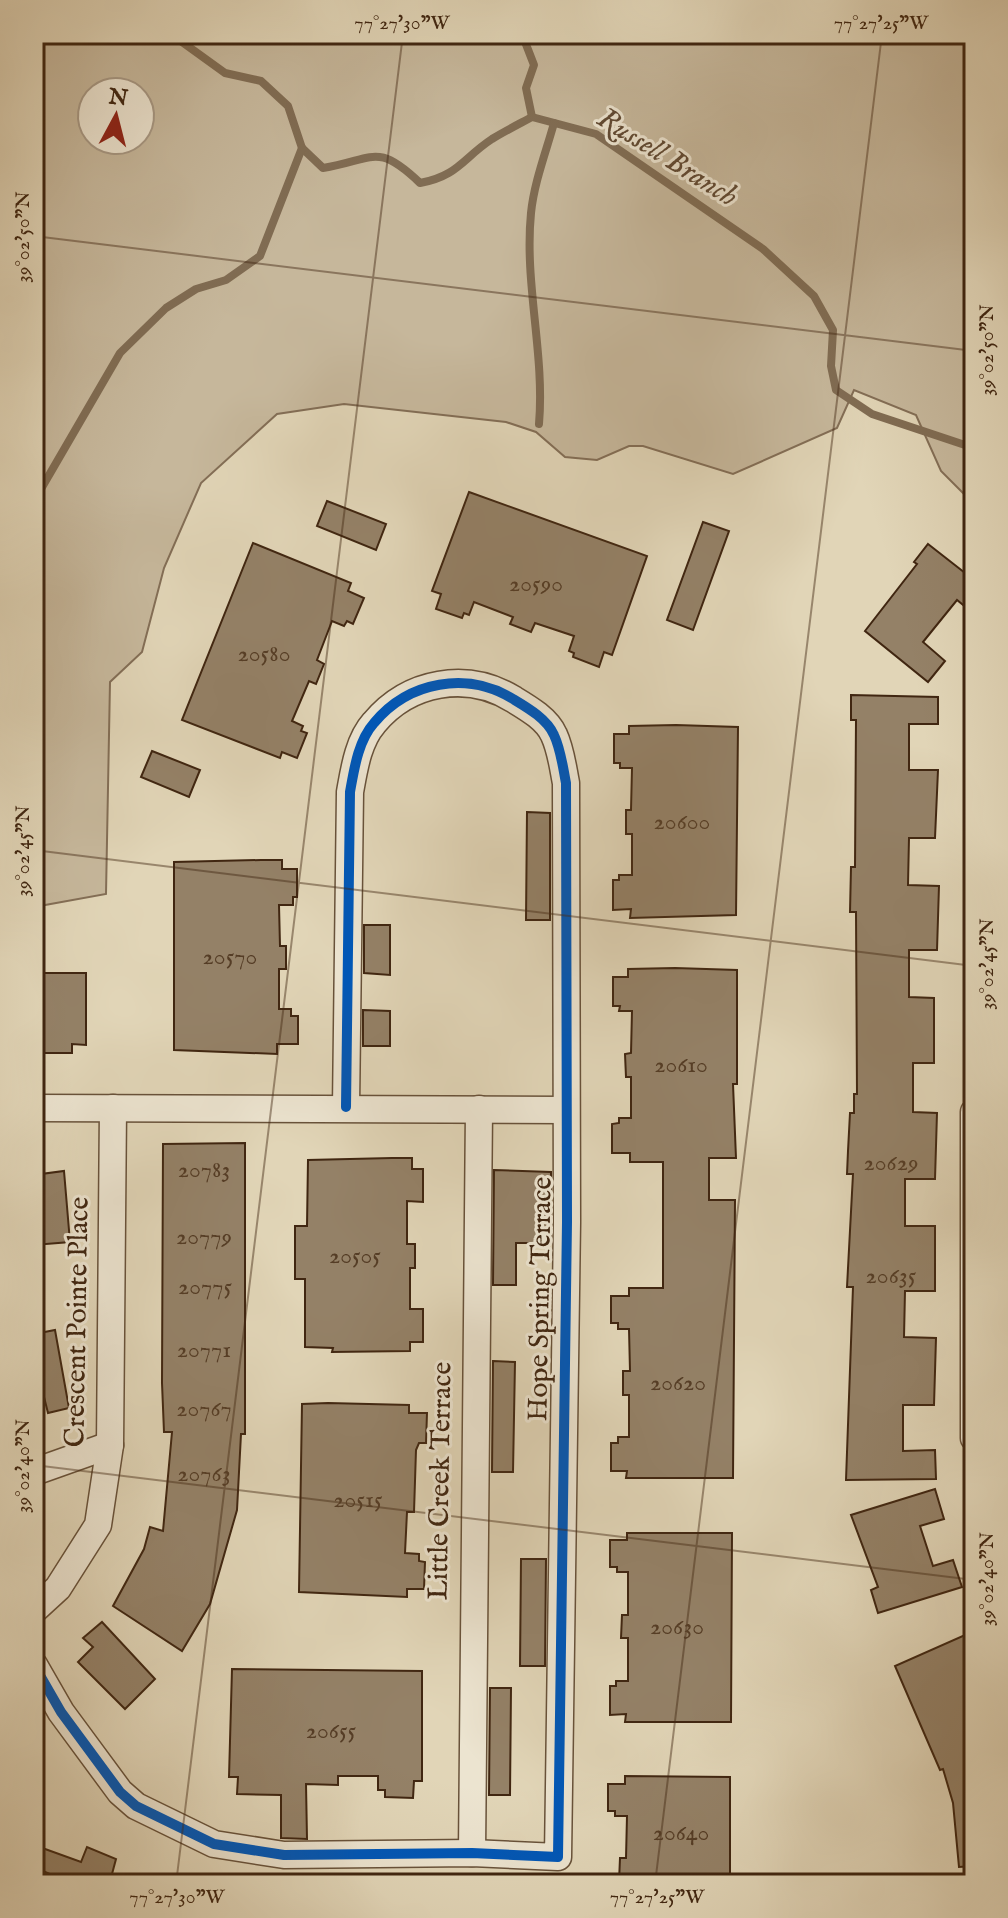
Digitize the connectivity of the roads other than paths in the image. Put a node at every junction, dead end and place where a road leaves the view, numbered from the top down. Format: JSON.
{"nodes":[{"id":1,"x":346,"y":1107,"type":"junction"},
{"id":2,"x":34,"y":1108,"type":"edge"},
{"id":3,"x":113,"y":1108,"type":"junction"},
{"id":4,"x":479,"y":1109,"type":"junction"},
{"id":5,"x":566,"y":1110,"type":"junction"},
{"id":6,"x":974,"y":1112,"type":"edge"},
{"id":7,"x":974,"y":1438,"type":"edge"},
{"id":8,"x":110,"y":1445,"type":"junction"},
{"id":9,"x":34,"y":1472,"type":"edge"},
{"id":10,"x":34,"y":1610,"type":"edge"},
{"id":11,"x":34,"y":1665,"type":"edge"},
{"id":12,"x":472,"y":1853,"type":"junction"}],
"edges":[{"from":1,"to":3,"type":"street"},
{"from":1,"to":4,"type":"street"},
{"from":1,"to":5,"type":"street","name":"Hope Spring Terrace"},
{"from":2,"to":3,"type":"street"},
{"from":3,"to":8,"type":"street","name":"Crescent Pointe Place"},
{"from":4,"to":5,"type":"street"},
{"from":4,"to":12,"type":"street","name":"Little Creek Terrace"},
{"from":5,"to":12,"type":"street","name":"Hope Spring Terrace"},
{"from":6,"to":7,"type":"street"},
{"from":8,"to":9,"type":"street"},
{"from":8,"to":10,"type":"street","name":"Crescent Pointe Place"},
{"from":11,"to":12,"type":"street","name":"Hope Spring Terrace"}]}
